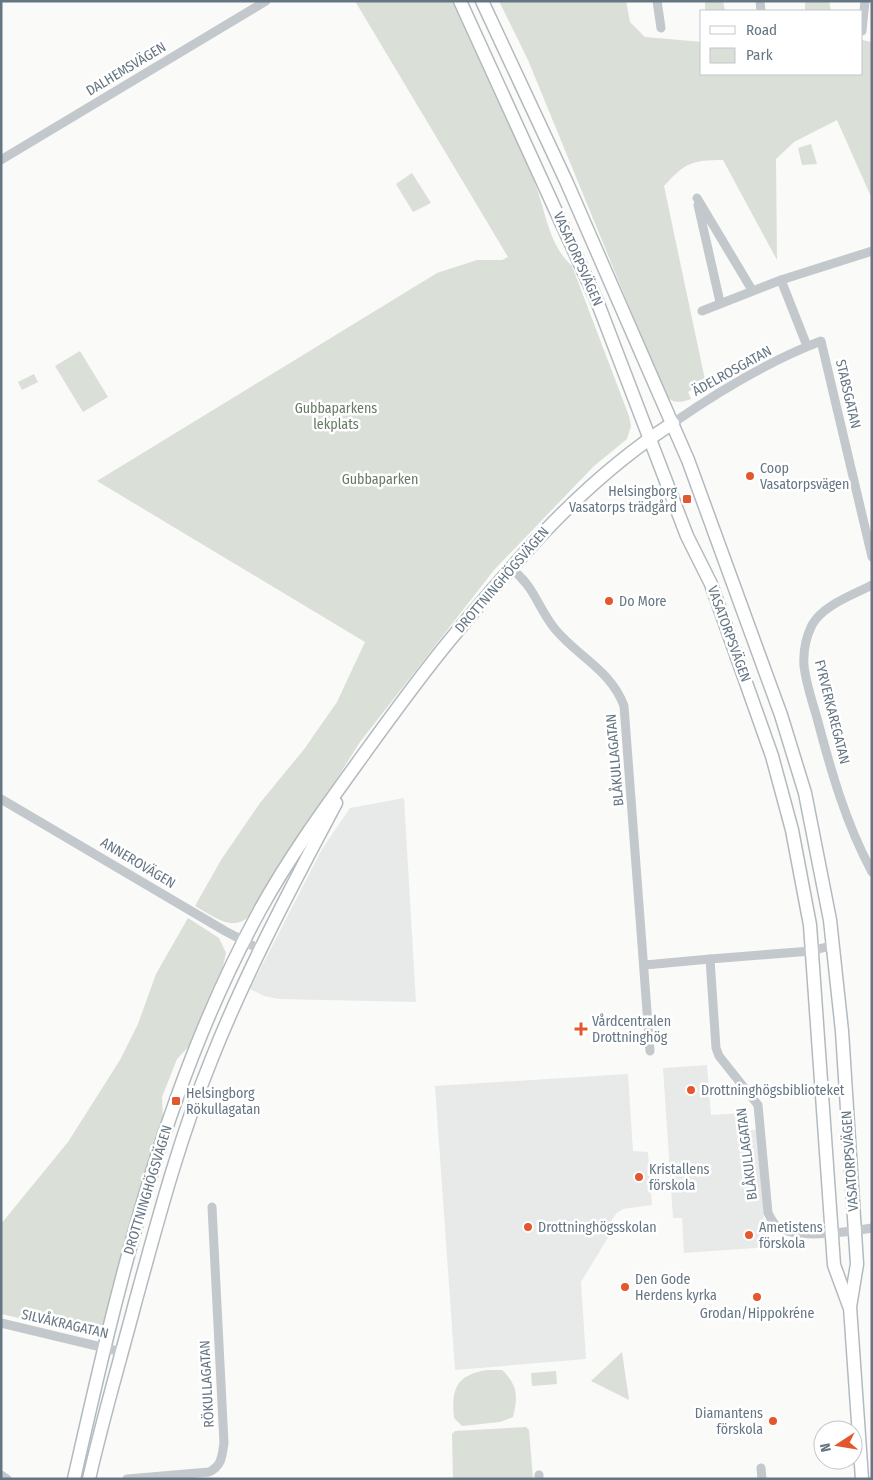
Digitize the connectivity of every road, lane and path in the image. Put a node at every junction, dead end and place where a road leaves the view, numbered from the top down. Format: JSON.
{"nodes":[{"id":1,"x":266,"y":1,"type":"edge"},
{"id":2,"x":460,"y":1,"type":"edge"},
{"id":3,"x":482,"y":1,"type":"edge"},
{"id":4,"x":657,"y":1,"type":"edge"},
{"id":5,"x":864,"y":1,"type":"edge"},
{"id":6,"x":863,"y":16,"type":"edge"},
{"id":7,"x":661,"y":28,"type":"dead end"},
{"id":8,"x":1,"y":160,"type":"edge"},
{"id":9,"x":872,"y":251,"type":"edge"},
{"id":10,"x":780,"y":280,"type":"junction"},
{"id":11,"x":752,"y":290,"type":"junction"},
{"id":12,"x":720,"y":302,"type":"junction"},
{"id":13,"x":702,"y":310,"type":"dead end"},
{"id":14,"x":807,"y":346,"type":"junction"},
{"id":15,"x":673,"y":423,"type":"junction"},
{"id":16,"x":650,"y":438,"type":"junction"},
{"id":17,"x":872,"y":557,"type":"edge"},
{"id":18,"x":510,"y":568,"type":"junction"},
{"id":19,"x":872,"y":585,"type":"edge"},
{"id":20,"x":357,"y":763,"type":"junction"},
{"id":21,"x":1,"y":799,"type":"edge"},
{"id":22,"x":872,"y":872,"type":"edge"},
{"id":23,"x":244,"y":941,"type":"junction"},
{"id":24,"x":834,"y":945,"type":"junction"},
{"id":25,"x":261,"y":950,"type":"junction"},
{"id":26,"x":811,"y":951,"type":"junction"},
{"id":27,"x":710,"y":959,"type":"junction"},
{"id":28,"x":645,"y":965,"type":"junction"},
{"id":29,"x":650,"y":1051,"type":"dead end"},
{"id":30,"x":212,"y":1207,"type":"dead end"},
{"id":31,"x":872,"y":1228,"type":"edge"},
{"id":32,"x":850,"y":1232,"type":"junction"},
{"id":33,"x":831,"y":1233,"type":"junction"},
{"id":34,"x":850,"y":1307,"type":"junction"},
{"id":35,"x":1,"y":1322,"type":"edge"},
{"id":36,"x":104,"y":1346,"type":"junction"},
{"id":37,"x":122,"y":1352,"type":"junction"},
{"id":38,"x":858,"y":1420,"type":"edge"},
{"id":39,"x":761,"y":1468,"type":"dead end"},
{"id":40,"x":1,"y":1475,"type":"edge"},
{"id":41,"x":7,"y":1479,"type":"edge"},
{"id":42,"x":74,"y":1479,"type":"edge"},
{"id":43,"x":89,"y":1479,"type":"edge"},
{"id":44,"x":127,"y":1479,"type":"edge"},
{"id":45,"x":762,"y":1479,"type":"edge"}],
"edges":[{"from":1,"to":8,"type":"street","name":"DALHEMSVÄGEN"},
{"from":2,"to":16,"type":"main road","name":"VASATORPSVÄGEN"},
{"from":3,"to":15,"type":"main road","name":"VASATORPSVÄGEN"},
{"from":4,"to":7,"type":"street"},
{"from":5,"to":6,"type":"street"},
{"from":9,"to":10,"type":"street"},
{"from":10,"to":11,"type":"street"},
{"from":10,"to":14,"type":"street"},
{"from":11,"to":12,"type":"street"},
{"from":11,"to":12,"type":"street"},
{"from":12,"to":13,"type":"street"},
{"from":14,"to":15,"type":"street","name":"ÄDELROSGATAN"},
{"from":14,"to":17,"type":"street","name":"STABSGATAN"},
{"from":15,"to":16,"type":"main road","name":"DROTTNINGHÖGSVÄGEN"},
{"from":15,"to":24,"type":"main road","name":"VASATORPSVÄGEN"},
{"from":16,"to":18,"type":"main road","name":"DROTTNINGHÖGSVÄGEN"},
{"from":16,"to":26,"type":"main road","name":"VASATORPSVÄGEN"},
{"from":18,"to":20,"type":"main road","name":"DROTTNINGHÖGSVÄGEN"},
{"from":18,"to":28,"type":"street","name":"BLÅKULLAGATAN"},
{"from":19,"to":22,"type":"street","name":"FYRVERKAREGATAN"},
{"from":20,"to":23,"type":"main road","name":"DROTTNINGHÖGSVÄGEN"},
{"from":20,"to":25,"type":"main road","name":"DROTTNINGHÖGSVÄGEN"},
{"from":21,"to":23,"type":"street","name":"ANNEROVÄGEN"},
{"from":23,"to":25,"type":"street","name":"ANNEROVÄGEN"},
{"from":23,"to":36,"type":"main road","name":"DROTTNINGHÖGSVÄGEN"},
{"from":24,"to":26,"type":"street"},
{"from":24,"to":32,"type":"main road","name":"VASATORPSVÄGEN"},
{"from":25,"to":37,"type":"main road","name":"DROTTNINGHÖGSVÄGEN"},
{"from":26,"to":27,"type":"street"},
{"from":26,"to":33,"type":"main road","name":"VASATORPSVÄGEN"},
{"from":27,"to":28,"type":"street"},
{"from":27,"to":33,"type":"street","name":"BLÅKULLAGATAN"},
{"from":28,"to":29,"type":"street","name":"BLÅKULLAGATAN"},
{"from":30,"to":44,"type":"street","name":"RÖKULLAGATAN"},
{"from":31,"to":32,"type":"street","name":"BLÅKULLAGATAN"},
{"from":32,"to":33,"type":"street","name":"BLÅKULLAGATAN"},
{"from":32,"to":34,"type":"main road","name":"VASATORPSVÄGEN"},
{"from":33,"to":34,"type":"main road","name":"VASATORPSVÄGEN"},
{"from":34,"to":38,"type":"main road","name":"VASATORPSVÄGEN"},
{"from":35,"to":36,"type":"street","name":"SILVÅKRAGATAN"},
{"from":36,"to":37,"type":"street","name":"SILVÅKRAGATAN"},
{"from":36,"to":42,"type":"main road","name":"DROTTNINGHÖGSVÄGEN"},
{"from":37,"to":43,"type":"main road","name":"DROTTNINGHÖGSVÄGEN"},
{"from":39,"to":45,"type":"street"},
{"from":40,"to":41,"type":"street"}]}
